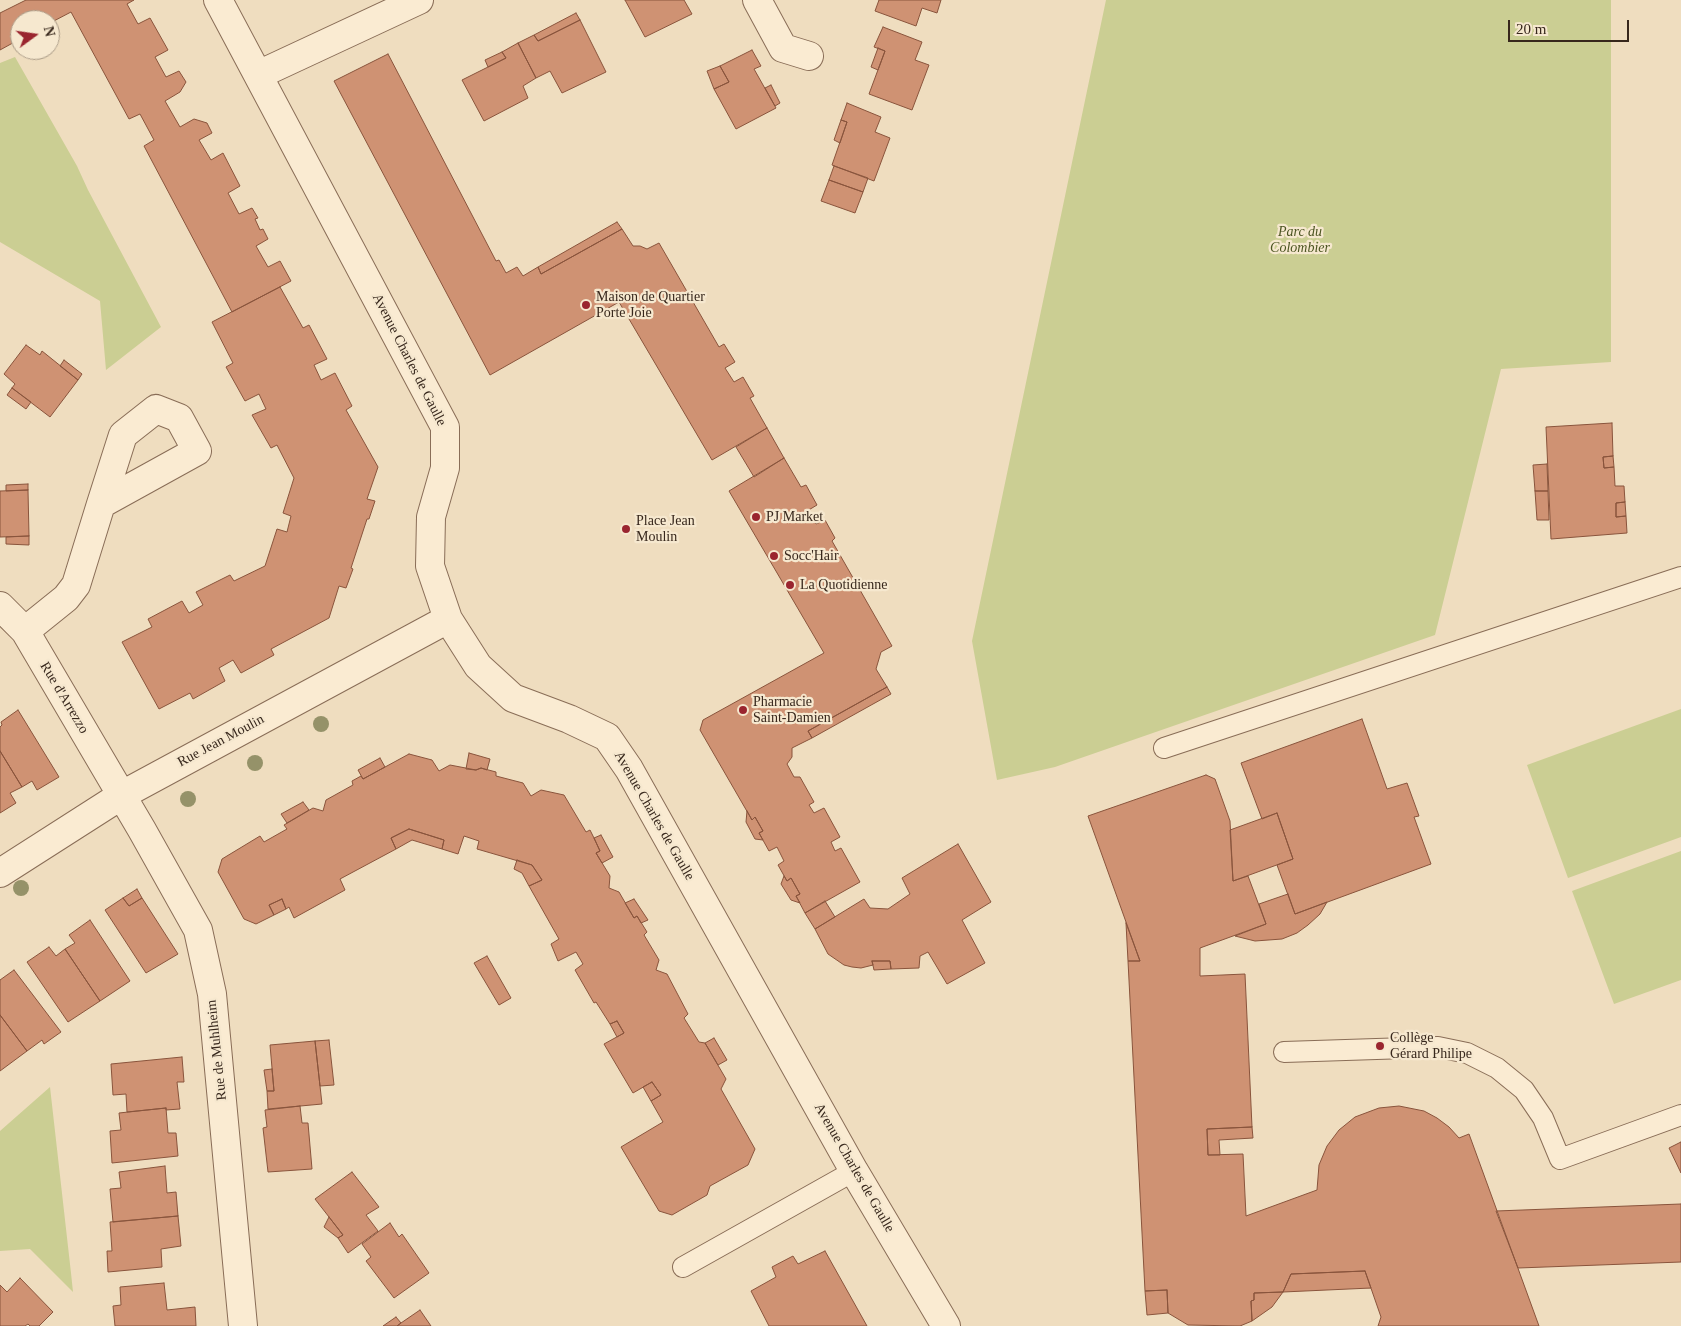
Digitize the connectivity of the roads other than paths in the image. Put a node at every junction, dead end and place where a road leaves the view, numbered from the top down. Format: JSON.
{"nodes":[{"id":1,"x":218,"y":0,"type":"edge"},
{"id":2,"x":419,"y":0,"type":"edge"},
{"id":3,"x":757,"y":0,"type":"edge"},
{"id":4,"x":809,"y":56,"type":"dead end"},
{"id":5,"x":258,"y":75,"type":"junction"},
{"id":6,"x":101,"y":504,"type":"dead end"},
{"id":7,"x":1681,"y":577,"type":"edge"},
{"id":8,"x":0,"y":606,"type":"edge"},
{"id":9,"x":448,"y":619,"type":"junction"},
{"id":10,"x":25,"y":631,"type":"junction"},
{"id":11,"x":1164,"y":748,"type":"dead end"},
{"id":12,"x":122,"y":795,"type":"junction"},
{"id":13,"x":0,"y":873,"type":"edge"},
{"id":14,"x":1284,"y":1052,"type":"dead end"},
{"id":15,"x":1681,"y":1115,"type":"edge"},
{"id":16,"x":854,"y":1171,"type":"junction"},
{"id":17,"x":682,"y":1266,"type":"dead end"},
{"id":18,"x":243,"y":1326,"type":"edge"},
{"id":19,"x":946,"y":1326,"type":"edge"}],
"edges":[{"from":1,"to":5,"type":"street","name":"Avenue Charles de Gaulle"},
{"from":2,"to":5,"type":"street"},
{"from":3,"to":4,"type":"street"},
{"from":5,"to":9,"type":"street","name":"Avenue Charles de Gaulle"},
{"from":6,"to":10,"type":"street"},
{"from":7,"to":11,"type":"lane"},
{"from":8,"to":10,"type":"street","name":"Rue d'Arrezzo"},
{"from":9,"to":12,"type":"street","name":"Rue Jean Moulin"},
{"from":9,"to":16,"type":"street","name":"Avenue Charles de Gaulle"},
{"from":10,"to":12,"type":"street","name":"Rue d'Arrezzo"},
{"from":12,"to":13,"type":"street","name":"Rue Jean Moulin"},
{"from":12,"to":18,"type":"street","name":"Rue de Muhlheim"},
{"from":14,"to":15,"type":"lane"},
{"from":16,"to":17,"type":"lane"},
{"from":16,"to":19,"type":"street","name":"Avenue Charles de Gaulle"}]}
